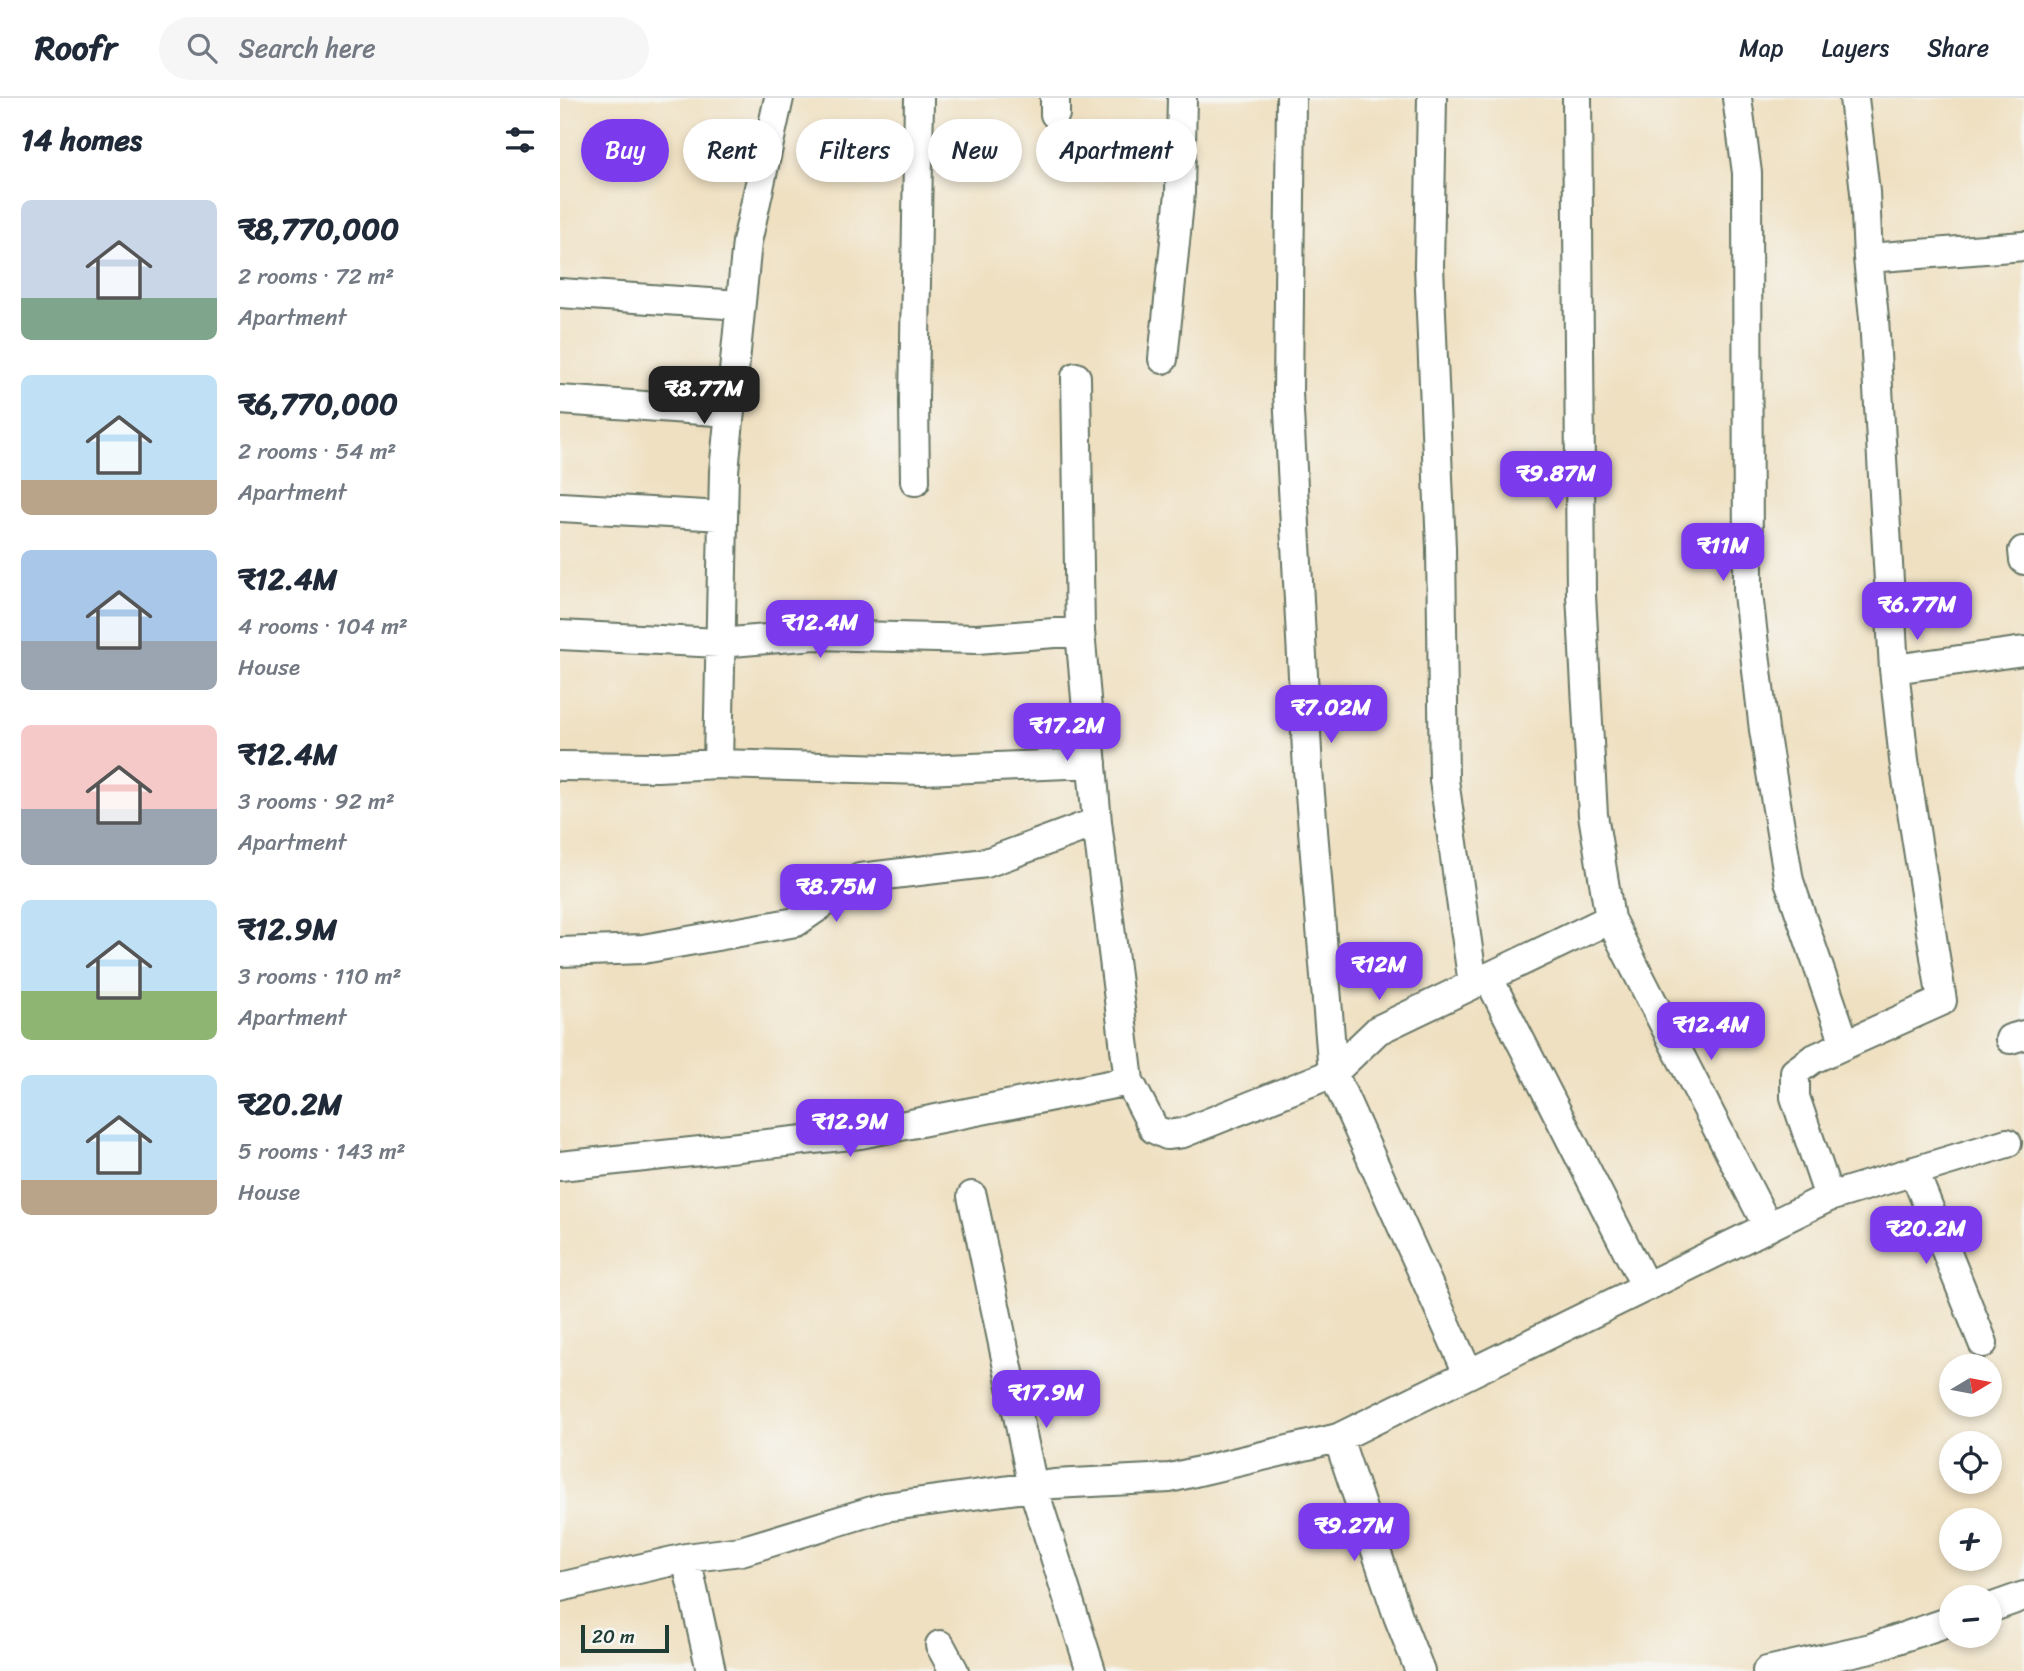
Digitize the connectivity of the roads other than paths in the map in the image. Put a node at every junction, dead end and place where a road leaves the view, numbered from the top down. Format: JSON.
{"nodes":[{"id":1,"x":779,"y":98,"type":"edge"},
{"id":2,"x":919,"y":98,"type":"edge"},
{"id":3,"x":1182,"y":98,"type":"edge"},
{"id":4,"x":1291,"y":98,"type":"edge"},
{"id":5,"x":1432,"y":98,"type":"edge"},
{"id":6,"x":1577,"y":98,"type":"edge"},
{"id":7,"x":1737,"y":98,"type":"edge"},
{"id":8,"x":1854,"y":98,"type":"edge"},
{"id":9,"x":2024,"y":246,"type":"edge"},
{"id":10,"x":1868,"y":258,"type":"junction"},
{"id":11,"x":560,"y":293,"type":"edge"},
{"id":12,"x":740,"y":305,"type":"junction"},
{"id":13,"x":1163,"y":359,"type":"dead end"},
{"id":14,"x":1076,"y":377,"type":"dead end"},
{"id":15,"x":560,"y":400,"type":"edge"},
{"id":16,"x":730,"y":412,"type":"junction"},
{"id":17,"x":915,"y":481,"type":"dead end"},
{"id":18,"x":560,"y":507,"type":"edge"},
{"id":19,"x":723,"y":516,"type":"junction"},
{"id":20,"x":1080,"y":631,"type":"junction"},
{"id":21,"x":560,"y":635,"type":"edge"},
{"id":22,"x":719,"y":643,"type":"junction"},
{"id":23,"x":2024,"y":651,"type":"edge"},
{"id":24,"x":1894,"y":669,"type":"junction"},
{"id":25,"x":718,"y":764,"type":"junction"},
{"id":26,"x":1092,"y":764,"type":"junction"},
{"id":27,"x":560,"y":766,"type":"edge"},
{"id":28,"x":1097,"y":822,"type":"junction"},
{"id":29,"x":1610,"y":919,"type":"junction"},
{"id":30,"x":560,"y":952,"type":"edge"},
{"id":31,"x":1480,"y":981,"type":"junction"},
{"id":32,"x":1845,"y":1044,"type":"junction"},
{"id":33,"x":1333,"y":1073,"type":"junction"},
{"id":34,"x":1129,"y":1081,"type":"junction"},
{"id":35,"x":2007,"y":1143,"type":"dead end"},
{"id":36,"x":560,"y":1166,"type":"edge"},
{"id":37,"x":1914,"y":1171,"type":"junction"},
{"id":38,"x":972,"y":1196,"type":"dead end"},
{"id":39,"x":1829,"y":1197,"type":"junction"},
{"id":40,"x":1768,"y":1227,"type":"junction"},
{"id":41,"x":1646,"y":1287,"type":"junction"},
{"id":42,"x":1983,"y":1343,"type":"dead end"},
{"id":43,"x":1468,"y":1373,"type":"junction"},
{"id":44,"x":1338,"y":1438,"type":"junction"},
{"id":45,"x":1033,"y":1487,"type":"junction"},
{"id":46,"x":686,"y":1558,"type":"junction"},
{"id":47,"x":560,"y":1587,"type":"edge"},
{"id":48,"x":2024,"y":1596,"type":"edge"},
{"id":49,"x":2002,"y":1604,"type":"edge"},
{"id":50,"x":1939,"y":1625,"type":"edge"},
{"id":51,"x":940,"y":1645,"type":"dead end"},
{"id":52,"x":712,"y":1671,"type":"edge"},
{"id":53,"x":954,"y":1671,"type":"edge"},
{"id":54,"x":1091,"y":1671,"type":"edge"},
{"id":55,"x":1420,"y":1671,"type":"edge"},
{"id":56,"x":1767,"y":1671,"type":"edge"}],
"edges":[{"from":1,"to":12,"type":"street"},
{"from":2,"to":17,"type":"street"},
{"from":3,"to":13,"type":"street"},
{"from":4,"to":33,"type":"street"},
{"from":5,"to":31,"type":"street"},
{"from":6,"to":29,"type":"street"},
{"from":7,"to":32,"type":"street"},
{"from":8,"to":10,"type":"street"},
{"from":9,"to":10,"type":"street"},
{"from":10,"to":24,"type":"street"},
{"from":11,"to":12,"type":"street"},
{"from":12,"to":16,"type":"street"},
{"from":14,"to":20,"type":"street"},
{"from":15,"to":16,"type":"street"},
{"from":16,"to":19,"type":"street"},
{"from":18,"to":19,"type":"street"},
{"from":19,"to":22,"type":"street"},
{"from":20,"to":22,"type":"street"},
{"from":20,"to":26,"type":"street"},
{"from":21,"to":22,"type":"street"},
{"from":22,"to":25,"type":"street"},
{"from":23,"to":24,"type":"street"},
{"from":24,"to":32,"type":"street"},
{"from":25,"to":26,"type":"street"},
{"from":25,"to":27,"type":"street"},
{"from":26,"to":28,"type":"street"},
{"from":28,"to":30,"type":"street"},
{"from":28,"to":34,"type":"street"},
{"from":29,"to":31,"type":"street"},
{"from":29,"to":40,"type":"street"},
{"from":31,"to":33,"type":"street"},
{"from":31,"to":41,"type":"street"},
{"from":32,"to":39,"type":"street"},
{"from":33,"to":34,"type":"street"},
{"from":33,"to":43,"type":"street"},
{"from":34,"to":36,"type":"street"},
{"from":35,"to":37,"type":"street"},
{"from":37,"to":39,"type":"street"},
{"from":37,"to":42,"type":"street"},
{"from":38,"to":45,"type":"street"},
{"from":39,"to":40,"type":"street"},
{"from":40,"to":41,"type":"street"},
{"from":41,"to":43,"type":"street"},
{"from":43,"to":44,"type":"street"},
{"from":44,"to":45,"type":"street"},
{"from":44,"to":55,"type":"street"},
{"from":45,"to":46,"type":"street"},
{"from":45,"to":54,"type":"street"},
{"from":46,"to":47,"type":"street"},
{"from":46,"to":52,"type":"street"},
{"from":48,"to":49,"type":"street"},
{"from":50,"to":56,"type":"street"},
{"from":51,"to":53,"type":"street"}]}
